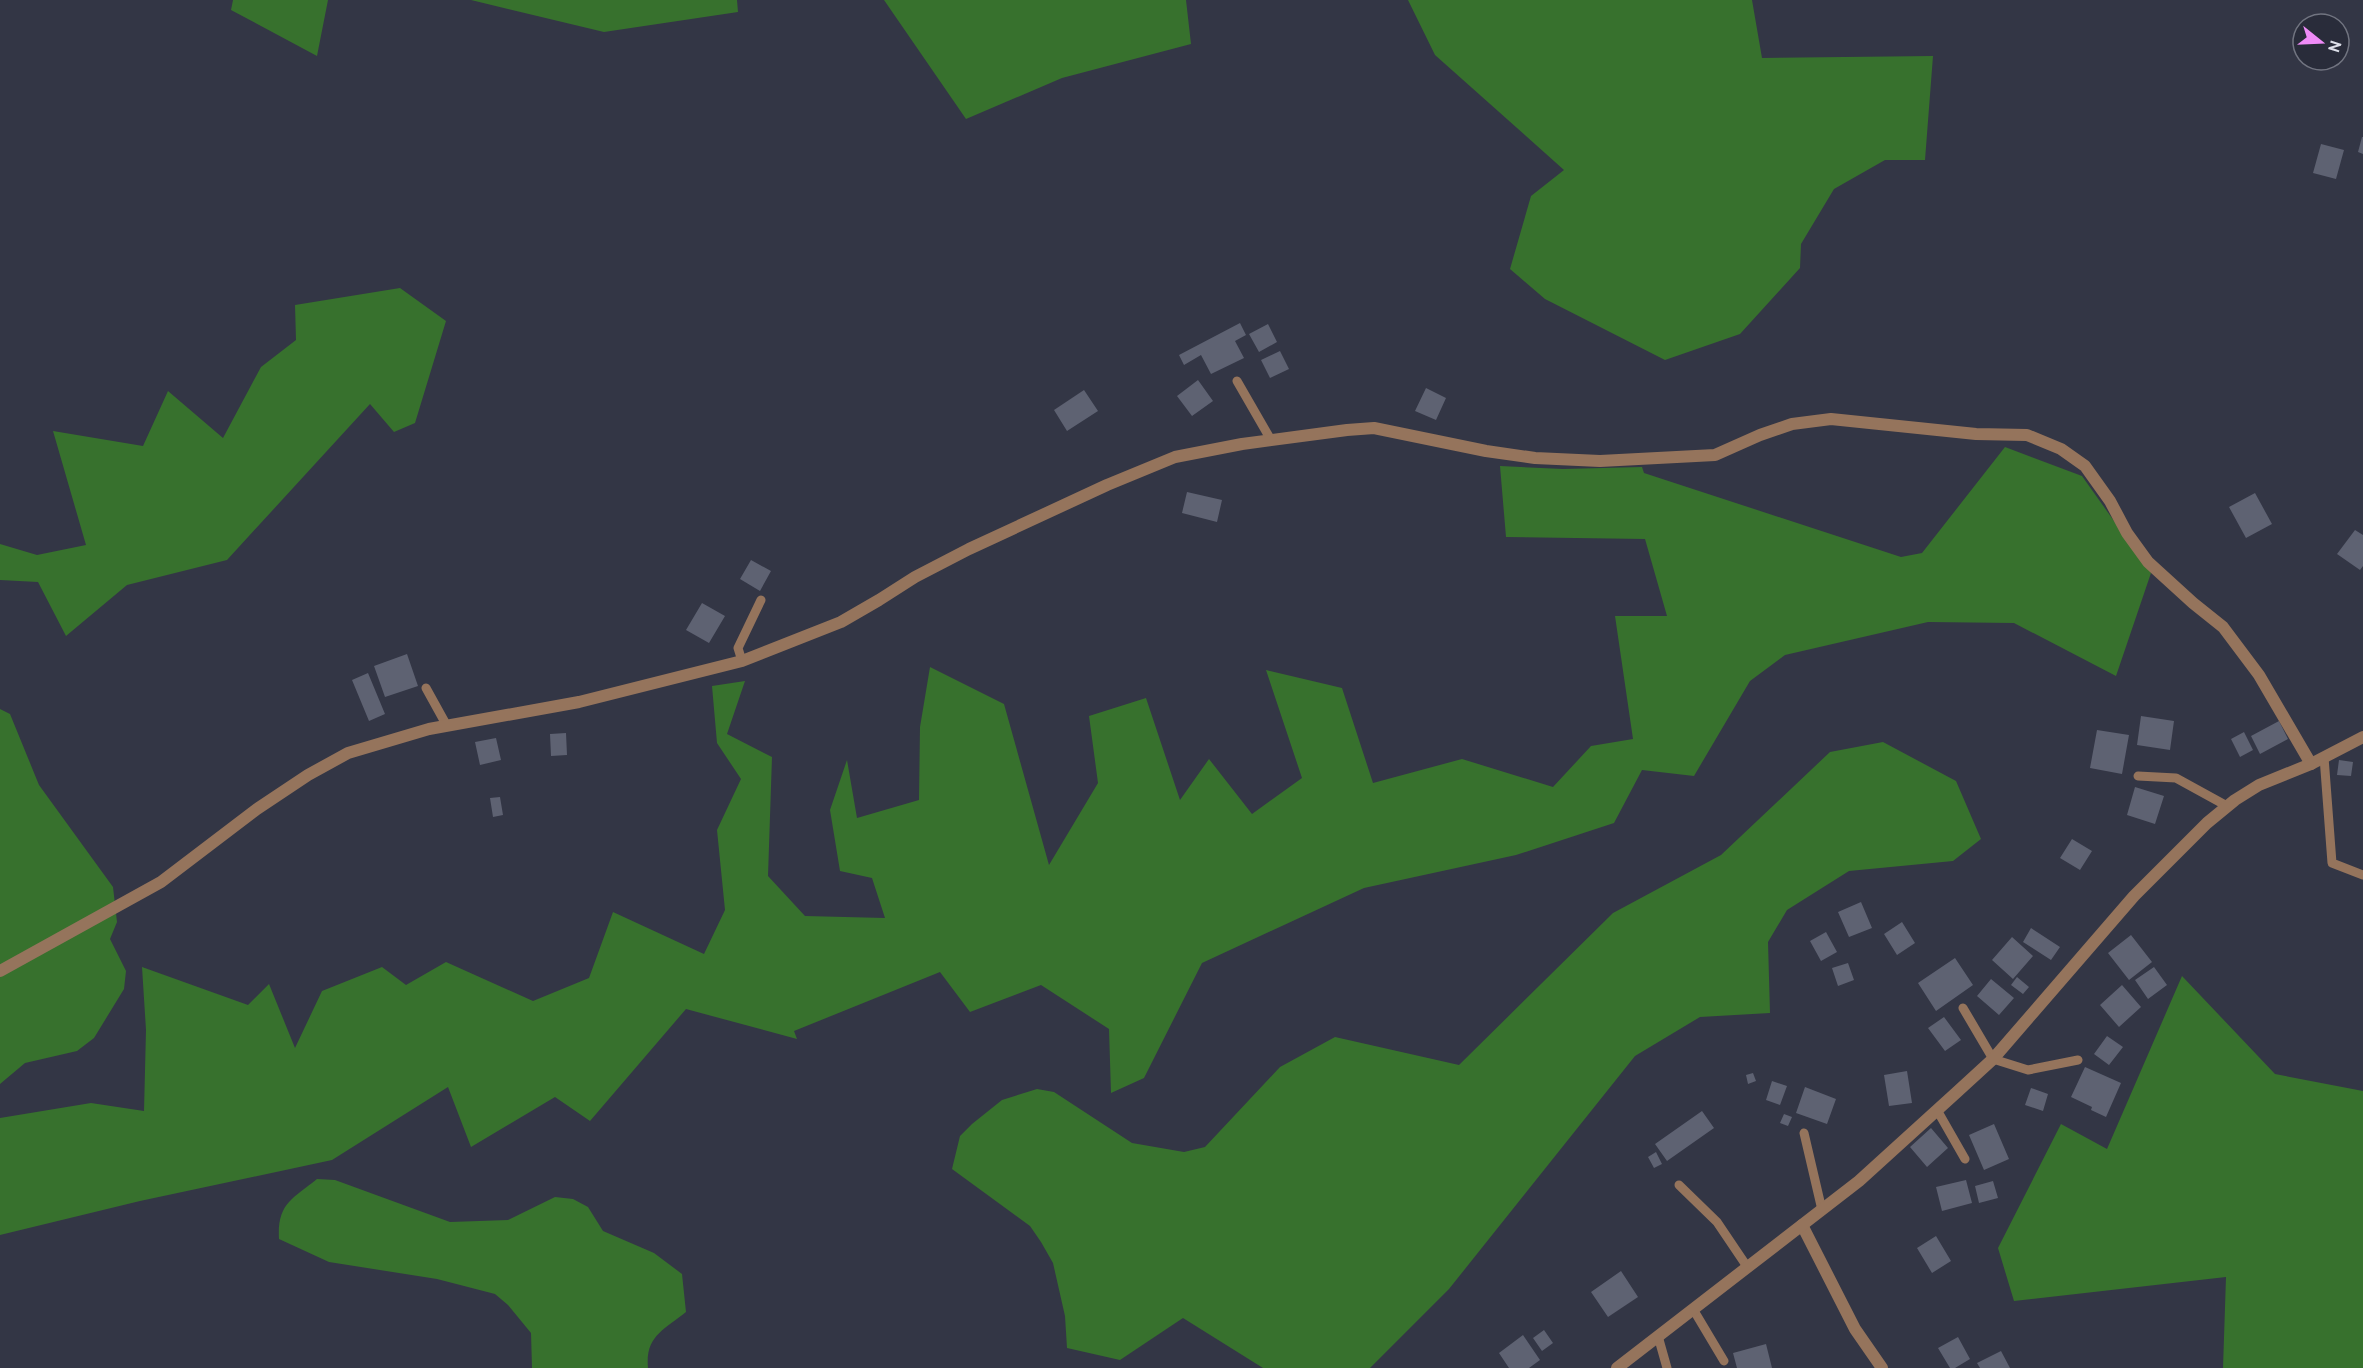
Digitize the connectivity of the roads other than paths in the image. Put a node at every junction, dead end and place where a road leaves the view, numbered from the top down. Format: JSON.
{"nodes":[{"id":1,"x":1237,"y":381,"type":"dead end"},
{"id":2,"x":1271,"y":440,"type":"junction"},
{"id":3,"x":761,"y":600,"type":"dead end"},
{"id":4,"x":742,"y":661,"type":"junction"},
{"id":5,"x":426,"y":688,"type":"dead end"},
{"id":6,"x":447,"y":726,"type":"junction"},
{"id":7,"x":2363,"y":736,"type":"edge"},
{"id":8,"x":2324,"y":757,"type":"junction"},
{"id":9,"x":2311,"y":764,"type":"junction"},
{"id":10,"x":2138,"y":776,"type":"dead end"},
{"id":11,"x":2227,"y":806,"type":"junction"},
{"id":12,"x":2363,"y":875,"type":"edge"},
{"id":13,"x":0,"y":971,"type":"edge"},
{"id":14,"x":1963,"y":1008,"type":"dead end"},
{"id":15,"x":1993,"y":1059,"type":"junction"},
{"id":16,"x":2078,"y":1060,"type":"dead end"},
{"id":17,"x":1937,"y":1110,"type":"junction"},
{"id":18,"x":1804,"y":1133,"type":"dead end"},
{"id":19,"x":1965,"y":1159,"type":"dead end"},
{"id":20,"x":1679,"y":1185,"type":"dead end"},
{"id":21,"x":1822,"y":1210,"type":"junction"},
{"id":22,"x":1803,"y":1225,"type":"junction"},
{"id":23,"x":1748,"y":1268,"type":"junction"},
{"id":24,"x":1693,"y":1309,"type":"junction"},
{"id":25,"x":1658,"y":1336,"type":"junction"},
{"id":26,"x":1724,"y":1360,"type":"dead end"},
{"id":27,"x":1617,"y":1368,"type":"edge"},
{"id":28,"x":1667,"y":1368,"type":"edge"},
{"id":29,"x":1882,"y":1368,"type":"edge"}],
"edges":[{"from":1,"to":2,"type":"lane"},
{"from":2,"to":4,"type":"street"},
{"from":2,"to":9,"type":"street"},
{"from":3,"to":4,"type":"lane"},
{"from":4,"to":6,"type":"street"},
{"from":5,"to":6,"type":"lane"},
{"from":6,"to":13,"type":"street"},
{"from":7,"to":8,"type":"street"},
{"from":8,"to":9,"type":"street"},
{"from":8,"to":12,"type":"lane"},
{"from":9,"to":11,"type":"street"},
{"from":10,"to":11,"type":"lane"},
{"from":11,"to":15,"type":"street"},
{"from":14,"to":15,"type":"lane"},
{"from":15,"to":16,"type":"lane"},
{"from":15,"to":17,"type":"street"},
{"from":17,"to":19,"type":"lane"},
{"from":17,"to":21,"type":"street"},
{"from":18,"to":21,"type":"lane"},
{"from":20,"to":23,"type":"lane"},
{"from":21,"to":22,"type":"street"},
{"from":22,"to":23,"type":"street"},
{"from":22,"to":29,"type":"street"},
{"from":23,"to":24,"type":"street"},
{"from":24,"to":25,"type":"street"},
{"from":24,"to":26,"type":"lane"},
{"from":25,"to":27,"type":"street"},
{"from":25,"to":28,"type":"lane"}]}
